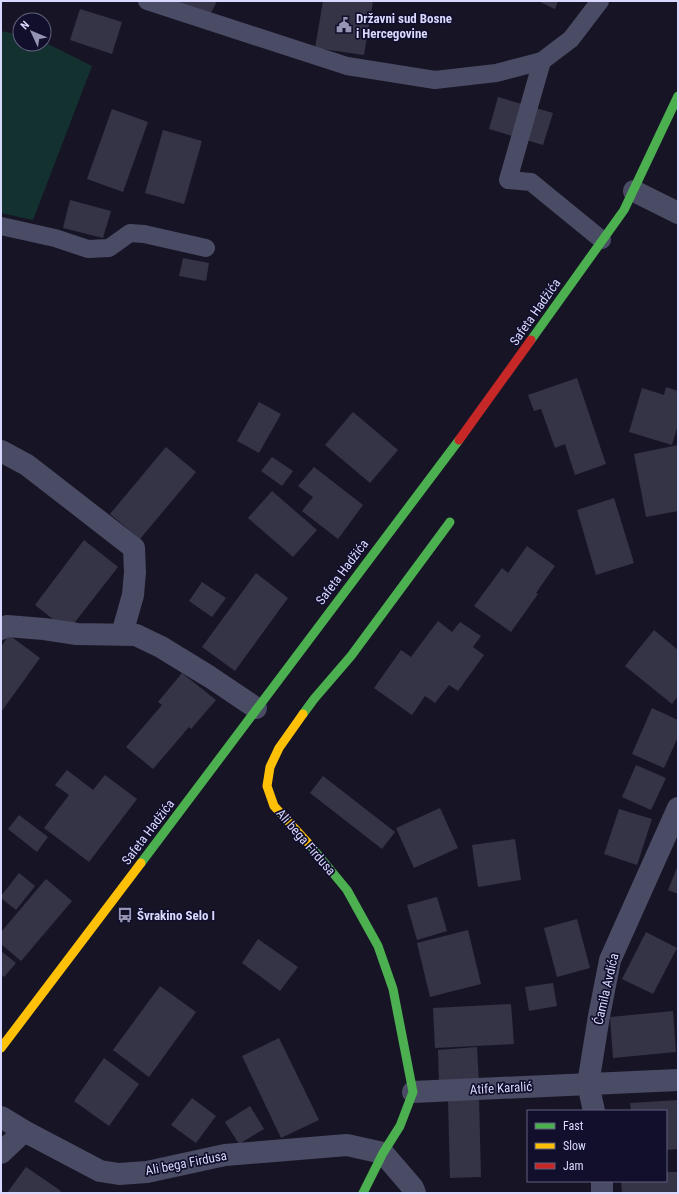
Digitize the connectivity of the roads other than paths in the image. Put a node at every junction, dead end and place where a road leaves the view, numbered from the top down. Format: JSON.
{"nodes":[{"id":1,"x":147,"y":1,"type":"edge"},
{"id":2,"x":600,"y":1,"type":"edge"},
{"id":3,"x":542,"y":61,"type":"junction"},
{"id":4,"x":678,"y":96,"type":"edge"},
{"id":5,"x":634,"y":191,"type":"junction"},
{"id":6,"x":678,"y":212,"type":"edge"},
{"id":7,"x":1,"y":226,"type":"edge"},
{"id":8,"x":602,"y":240,"type":"junction"},
{"id":9,"x":206,"y":248,"type":"dead end"},
{"id":10,"x":1,"y":451,"type":"edge"},
{"id":11,"x":450,"y":522,"type":"dead end"},
{"id":12,"x":1,"y":629,"type":"edge"},
{"id":13,"x":122,"y":634,"type":"junction"},
{"id":14,"x":256,"y":708,"type":"junction"},
{"id":15,"x":677,"y":814,"type":"edge"},
{"id":16,"x":1,"y":1048,"type":"edge"},
{"id":17,"x":678,"y":1080,"type":"edge"},
{"id":18,"x":588,"y":1084,"type":"junction"},
{"id":19,"x":413,"y":1092,"type":"junction"},
{"id":20,"x":594,"y":1110,"type":"edge"},
{"id":21,"x":1,"y":1117,"type":"edge"},
{"id":22,"x":24,"y":1131,"type":"junction"},
{"id":23,"x":1,"y":1153,"type":"edge"},
{"id":24,"x":383,"y":1153,"type":"junction"},
{"id":25,"x":602,"y":1182,"type":"edge"},
{"id":26,"x":363,"y":1193,"type":"edge"},
{"id":27,"x":415,"y":1193,"type":"edge"},
{"id":28,"x":602,"y":1193,"type":"edge"}],
"edges":[{"from":1,"to":3,"type":"lane"},
{"from":2,"to":3,"type":"lane"},
{"from":3,"to":8,"type":"lane"},
{"from":4,"to":5,"type":"main road","name":"Safeta Hadžića"},
{"from":5,"to":6,"type":"street"},
{"from":5,"to":8,"type":"main road","name":"Safeta Hadžića"},
{"from":7,"to":9,"type":"lane"},
{"from":8,"to":14,"type":"main road","name":"Safeta Hadžića"},
{"from":10,"to":13,"type":"street"},
{"from":11,"to":19,"type":"main road","name":"Ali bega Firdusa"},
{"from":12,"to":13,"type":"street"},
{"from":13,"to":14,"type":"street"},
{"from":14,"to":16,"type":"main road","name":"Safeta Hadžića"},
{"from":15,"to":18,"type":"street","name":"Ćamila Avdića"},
{"from":17,"to":18,"type":"street"},
{"from":18,"to":19,"type":"street","name":"Atife Karalić"},
{"from":18,"to":20,"type":"street"},
{"from":19,"to":24,"type":"main road"},
{"from":21,"to":22,"type":"street","name":"Ali bega Firdusa"},
{"from":22,"to":23,"type":"street"},
{"from":22,"to":24,"type":"street","name":"Ali bega Firdusa"},
{"from":24,"to":26,"type":"main road"},
{"from":24,"to":27,"type":"street"},
{"from":25,"to":28,"type":"street"}]}
